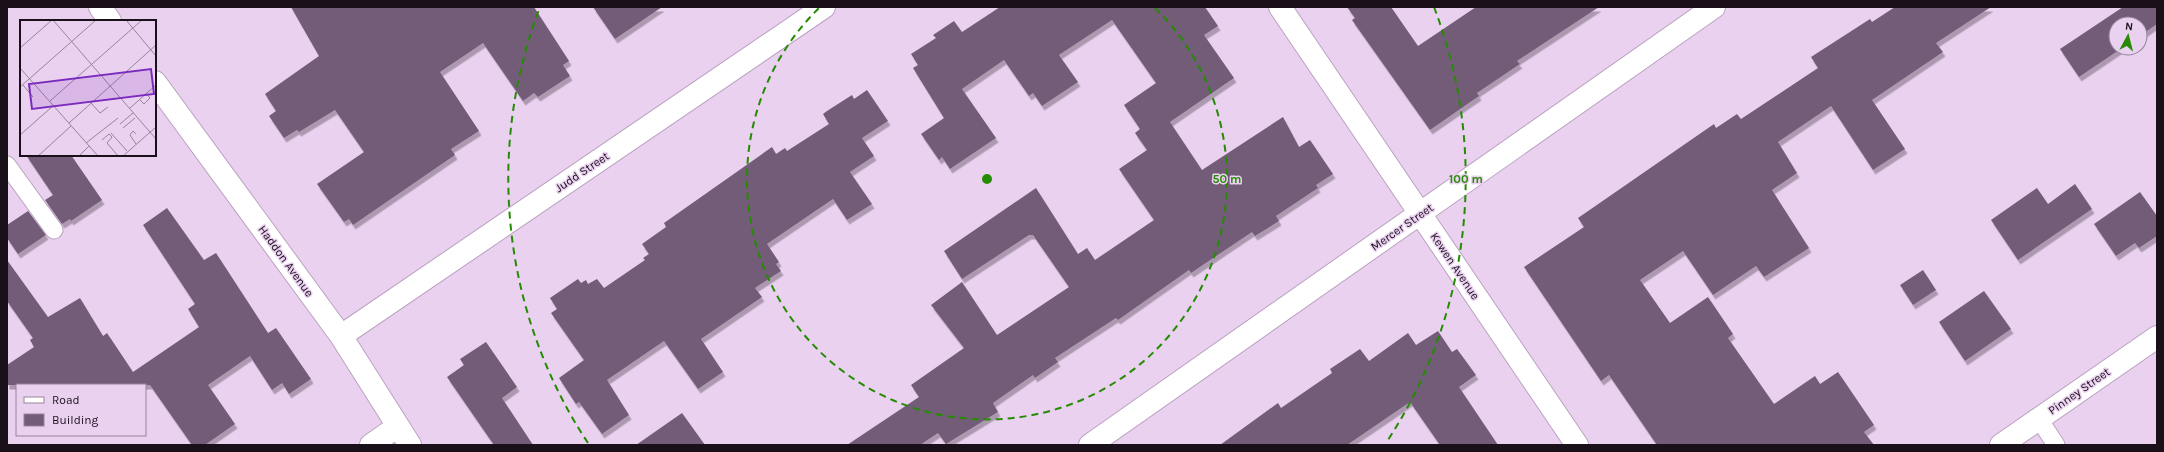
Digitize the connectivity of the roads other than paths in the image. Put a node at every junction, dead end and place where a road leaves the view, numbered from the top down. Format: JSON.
{"nodes":[{"id":1,"x":100,"y":7,"type":"edge"},
{"id":2,"x":824,"y":7,"type":"edge"},
{"id":3,"x":1280,"y":7,"type":"edge"},
{"id":4,"x":1714,"y":7,"type":"edge"},
{"id":5,"x":109,"y":20,"type":"edge"},
{"id":6,"x":156,"y":83,"type":"edge"},
{"id":7,"x":7,"y":165,"type":"edge"},
{"id":8,"x":1420,"y":214,"type":"junction"},
{"id":9,"x":54,"y":230,"type":"dead end"},
{"id":10,"x":340,"y":336,"type":"junction"},
{"id":11,"x":2157,"y":337,"type":"edge"},
{"id":12,"x":2039,"y":419,"type":"junction"},
{"id":13,"x":398,"y":426,"type":"junction"},
{"id":14,"x":371,"y":445,"type":"edge"},
{"id":15,"x":410,"y":445,"type":"edge"},
{"id":16,"x":1090,"y":445,"type":"edge"},
{"id":17,"x":1577,"y":445,"type":"edge"},
{"id":18,"x":2001,"y":445,"type":"edge"},
{"id":19,"x":2056,"y":445,"type":"edge"}],
"edges":[{"from":1,"to":5,"type":"street"},
{"from":2,"to":10,"type":"street","name":"Judd Street"},
{"from":3,"to":8,"type":"street","name":"Kewen Avenue"},
{"from":4,"to":8,"type":"street","name":"Mercer Street"},
{"from":6,"to":10,"type":"street","name":"Haddon Avenue"},
{"from":7,"to":9,"type":"lane"},
{"from":8,"to":16,"type":"street","name":"Mercer Street"},
{"from":8,"to":17,"type":"street","name":"Kewen Avenue"},
{"from":10,"to":13,"type":"street","name":"Haddon Avenue"},
{"from":11,"to":12,"type":"street","name":"Pinney Street"},
{"from":12,"to":18,"type":"street","name":"Pinney Street"},
{"from":12,"to":19,"type":"lane"},
{"from":13,"to":14,"type":"street"},
{"from":13,"to":15,"type":"street","name":"Haddon Avenue"}]}
